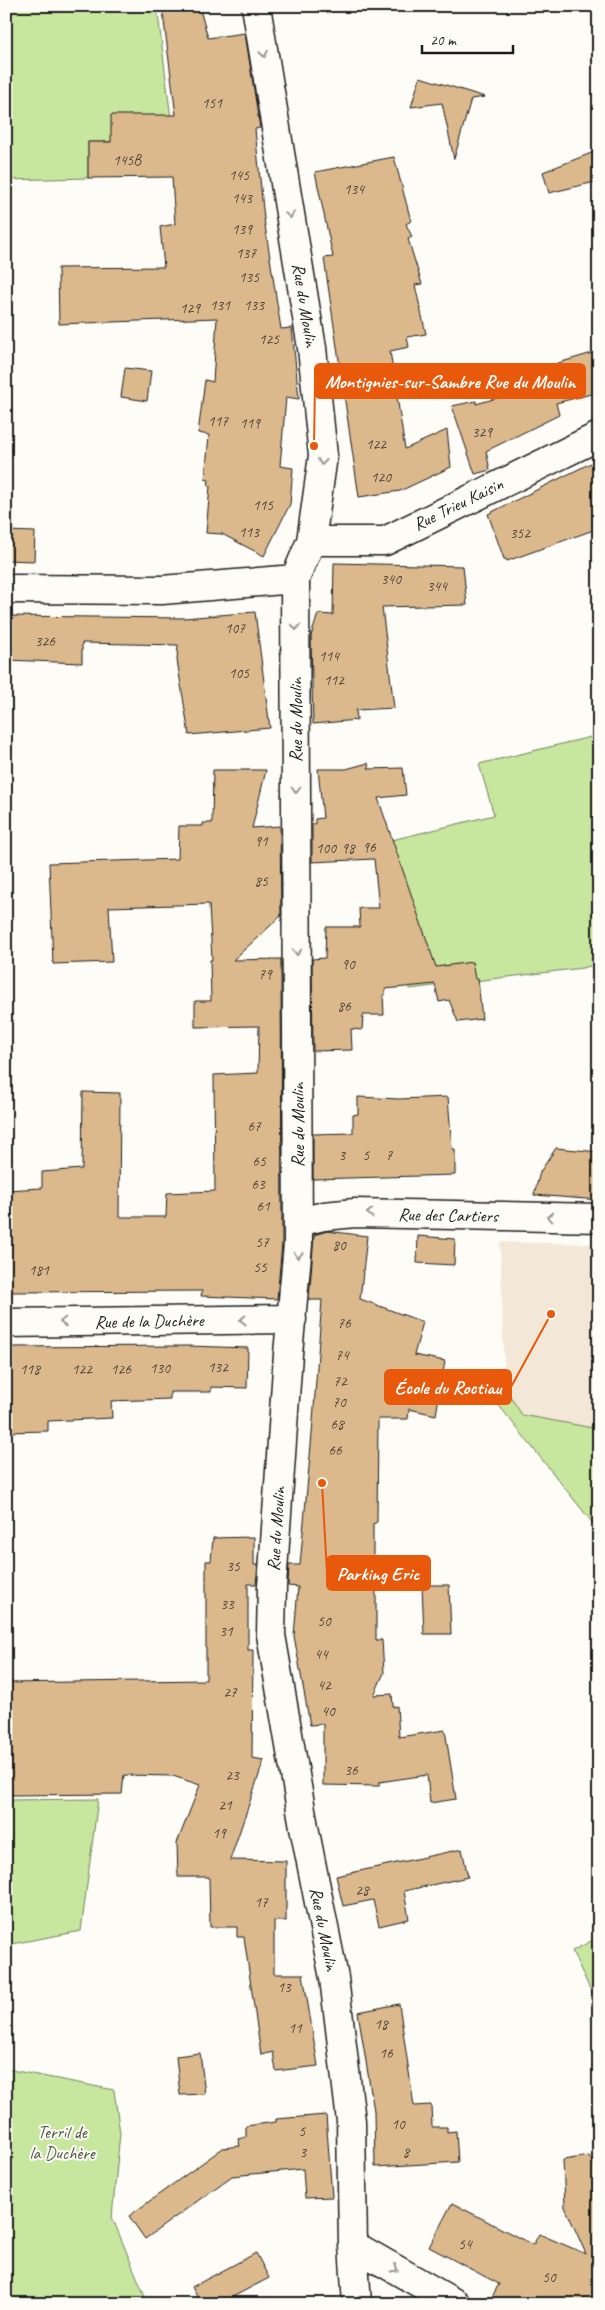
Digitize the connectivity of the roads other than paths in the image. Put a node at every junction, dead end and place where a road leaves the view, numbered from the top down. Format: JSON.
{"nodes":[{"id":1,"x":256,"y":6,"type":"edge"},
{"id":2,"x":599,"y":436,"type":"edge"},
{"id":3,"x":311,"y":541,"type":"junction"},
{"id":4,"x":295,"y":579,"type":"junction"},
{"id":5,"x":6,"y":589,"type":"edge"},
{"id":6,"x":599,"y":1218,"type":"edge"},
{"id":7,"x":299,"y":1222,"type":"junction"},
{"id":8,"x":292,"y":1319,"type":"junction"},
{"id":9,"x":6,"y":1322,"type":"edge"},
{"id":10,"x":353,"y":2245,"type":"junction"},
{"id":11,"x":357,"y":2304,"type":"edge"},
{"id":12,"x":456,"y":2304,"type":"edge"}],
"edges":[{"from":1,"to":3,"type":"street","name":"Rue du Moulin","one_way":true},
{"from":2,"to":3,"type":"street","name":"Rue Trieu Kaisin"},
{"from":3,"to":4,"type":"street","name":"Rue du Moulin"},
{"from":4,"to":5,"type":"street"},
{"from":4,"to":7,"type":"street","name":"Rue du Moulin","one_way":true},
{"from":6,"to":7,"type":"street","name":"Rue des Cartiers","one_way":true},
{"from":7,"to":8,"type":"street","name":"Rue du Moulin","one_way":true},
{"from":8,"to":9,"type":"street","name":"Rue de la Duchère","one_way":true},
{"from":8,"to":10,"type":"street","name":"Rue du Moulin"},
{"from":10,"to":11,"type":"street","name":"Rue du Moulin"},
{"from":10,"to":12,"type":"street","one_way":true}]}
